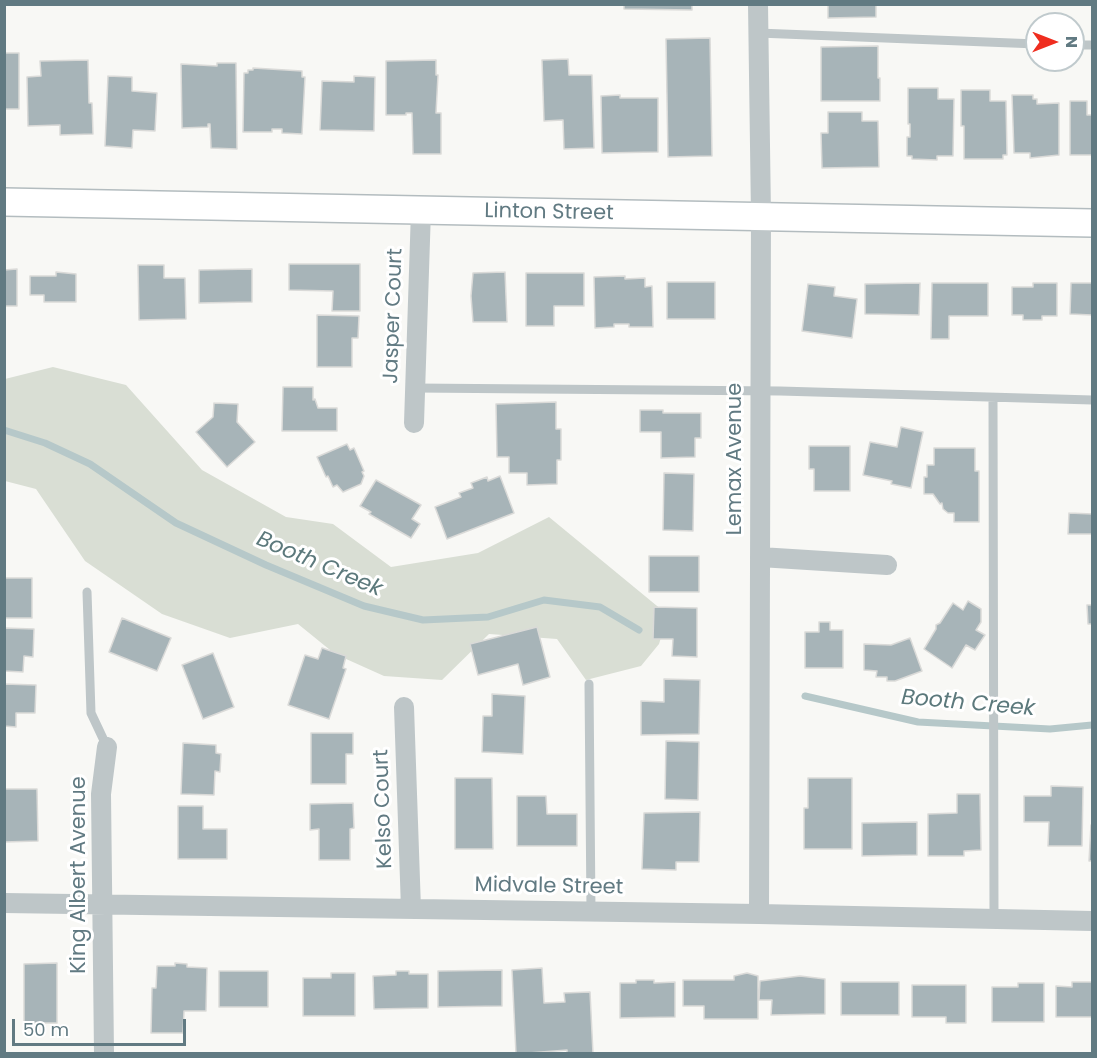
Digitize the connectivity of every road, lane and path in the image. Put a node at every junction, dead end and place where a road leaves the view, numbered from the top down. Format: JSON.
{"nodes":[{"id":1,"x":758,"y":4,"type":"edge"},
{"id":2,"x":758,"y":33,"type":"junction"},
{"id":3,"x":1025,"y":44,"type":"edge"},
{"id":4,"x":4,"y":202,"type":"edge"},
{"id":5,"x":421,"y":210,"type":"junction"},
{"id":6,"x":761,"y":216,"type":"junction"},
{"id":7,"x":1092,"y":223,"type":"edge"},
{"id":8,"x":415,"y":388,"type":"junction"},
{"id":9,"x":761,"y":392,"type":"junction"},
{"id":10,"x":993,"y":398,"type":"junction"},
{"id":11,"x":1092,"y":400,"type":"edge"},
{"id":12,"x":414,"y":423,"type":"dead end"},
{"id":13,"x":760,"y":557,"type":"junction"},
{"id":14,"x":887,"y":565,"type":"dead end"},
{"id":15,"x":87,"y":592,"type":"dead end"},
{"id":16,"x":590,"y":684,"type":"dead end"},
{"id":17,"x":404,"y":707,"type":"dead end"},
{"id":18,"x":107,"y":747,"type":"joint"},
{"id":19,"x":4,"y":903,"type":"edge"},
{"id":20,"x":102,"y":905,"type":"junction"},
{"id":21,"x":411,"y":909,"type":"junction"},
{"id":22,"x":591,"y":911,"type":"junction"},
{"id":23,"x":759,"y":914,"type":"junction"},
{"id":24,"x":994,"y":919,"type":"junction"},
{"id":25,"x":1092,"y":921,"type":"edge"},
{"id":26,"x":104,"y":1053,"type":"edge"}],
"edges":[{"from":1,"to":2,"type":"street","name":"Lemax Avenue"},
{"from":2,"to":3,"type":"lane"},
{"from":2,"to":6,"type":"street","name":"Lemax Avenue"},
{"from":4,"to":5,"type":"street","name":"Linton Street"},
{"from":5,"to":6,"type":"street","name":"Linton Street"},
{"from":5,"to":8,"type":"street","name":"Jasper Court"},
{"from":6,"to":7,"type":"street","name":"Linton Street"},
{"from":6,"to":9,"type":"street","name":"Lemax Avenue"},
{"from":8,"to":9,"type":"lane"},
{"from":8,"to":12,"type":"street","name":"Jasper Court"},
{"from":9,"to":10,"type":"lane"},
{"from":9,"to":13,"type":"street","name":"Lemax Avenue"},
{"from":10,"to":11,"type":"lane"},
{"from":10,"to":24,"type":"lane"},
{"from":13,"to":14,"type":"street"},
{"from":13,"to":23,"type":"street","name":"Lemax Avenue"},
{"from":15,"to":18,"type":"lane","name":"King Albert Avenue"},
{"from":16,"to":22,"type":"lane"},
{"from":17,"to":21,"type":"street","name":"Kelso Court"},
{"from":18,"to":20,"type":"street","name":"King Albert Avenue"},
{"from":19,"to":20,"type":"street","name":"Midvale Street"},
{"from":20,"to":21,"type":"street","name":"Midvale Street"},
{"from":20,"to":26,"type":"street","name":"King Albert Avenue"},
{"from":21,"to":22,"type":"street","name":"Midvale Street"},
{"from":22,"to":23,"type":"street","name":"Midvale Street"},
{"from":23,"to":24,"type":"street","name":"Midvale Street"},
{"from":24,"to":25,"type":"street","name":"Midvale Street"}]}
